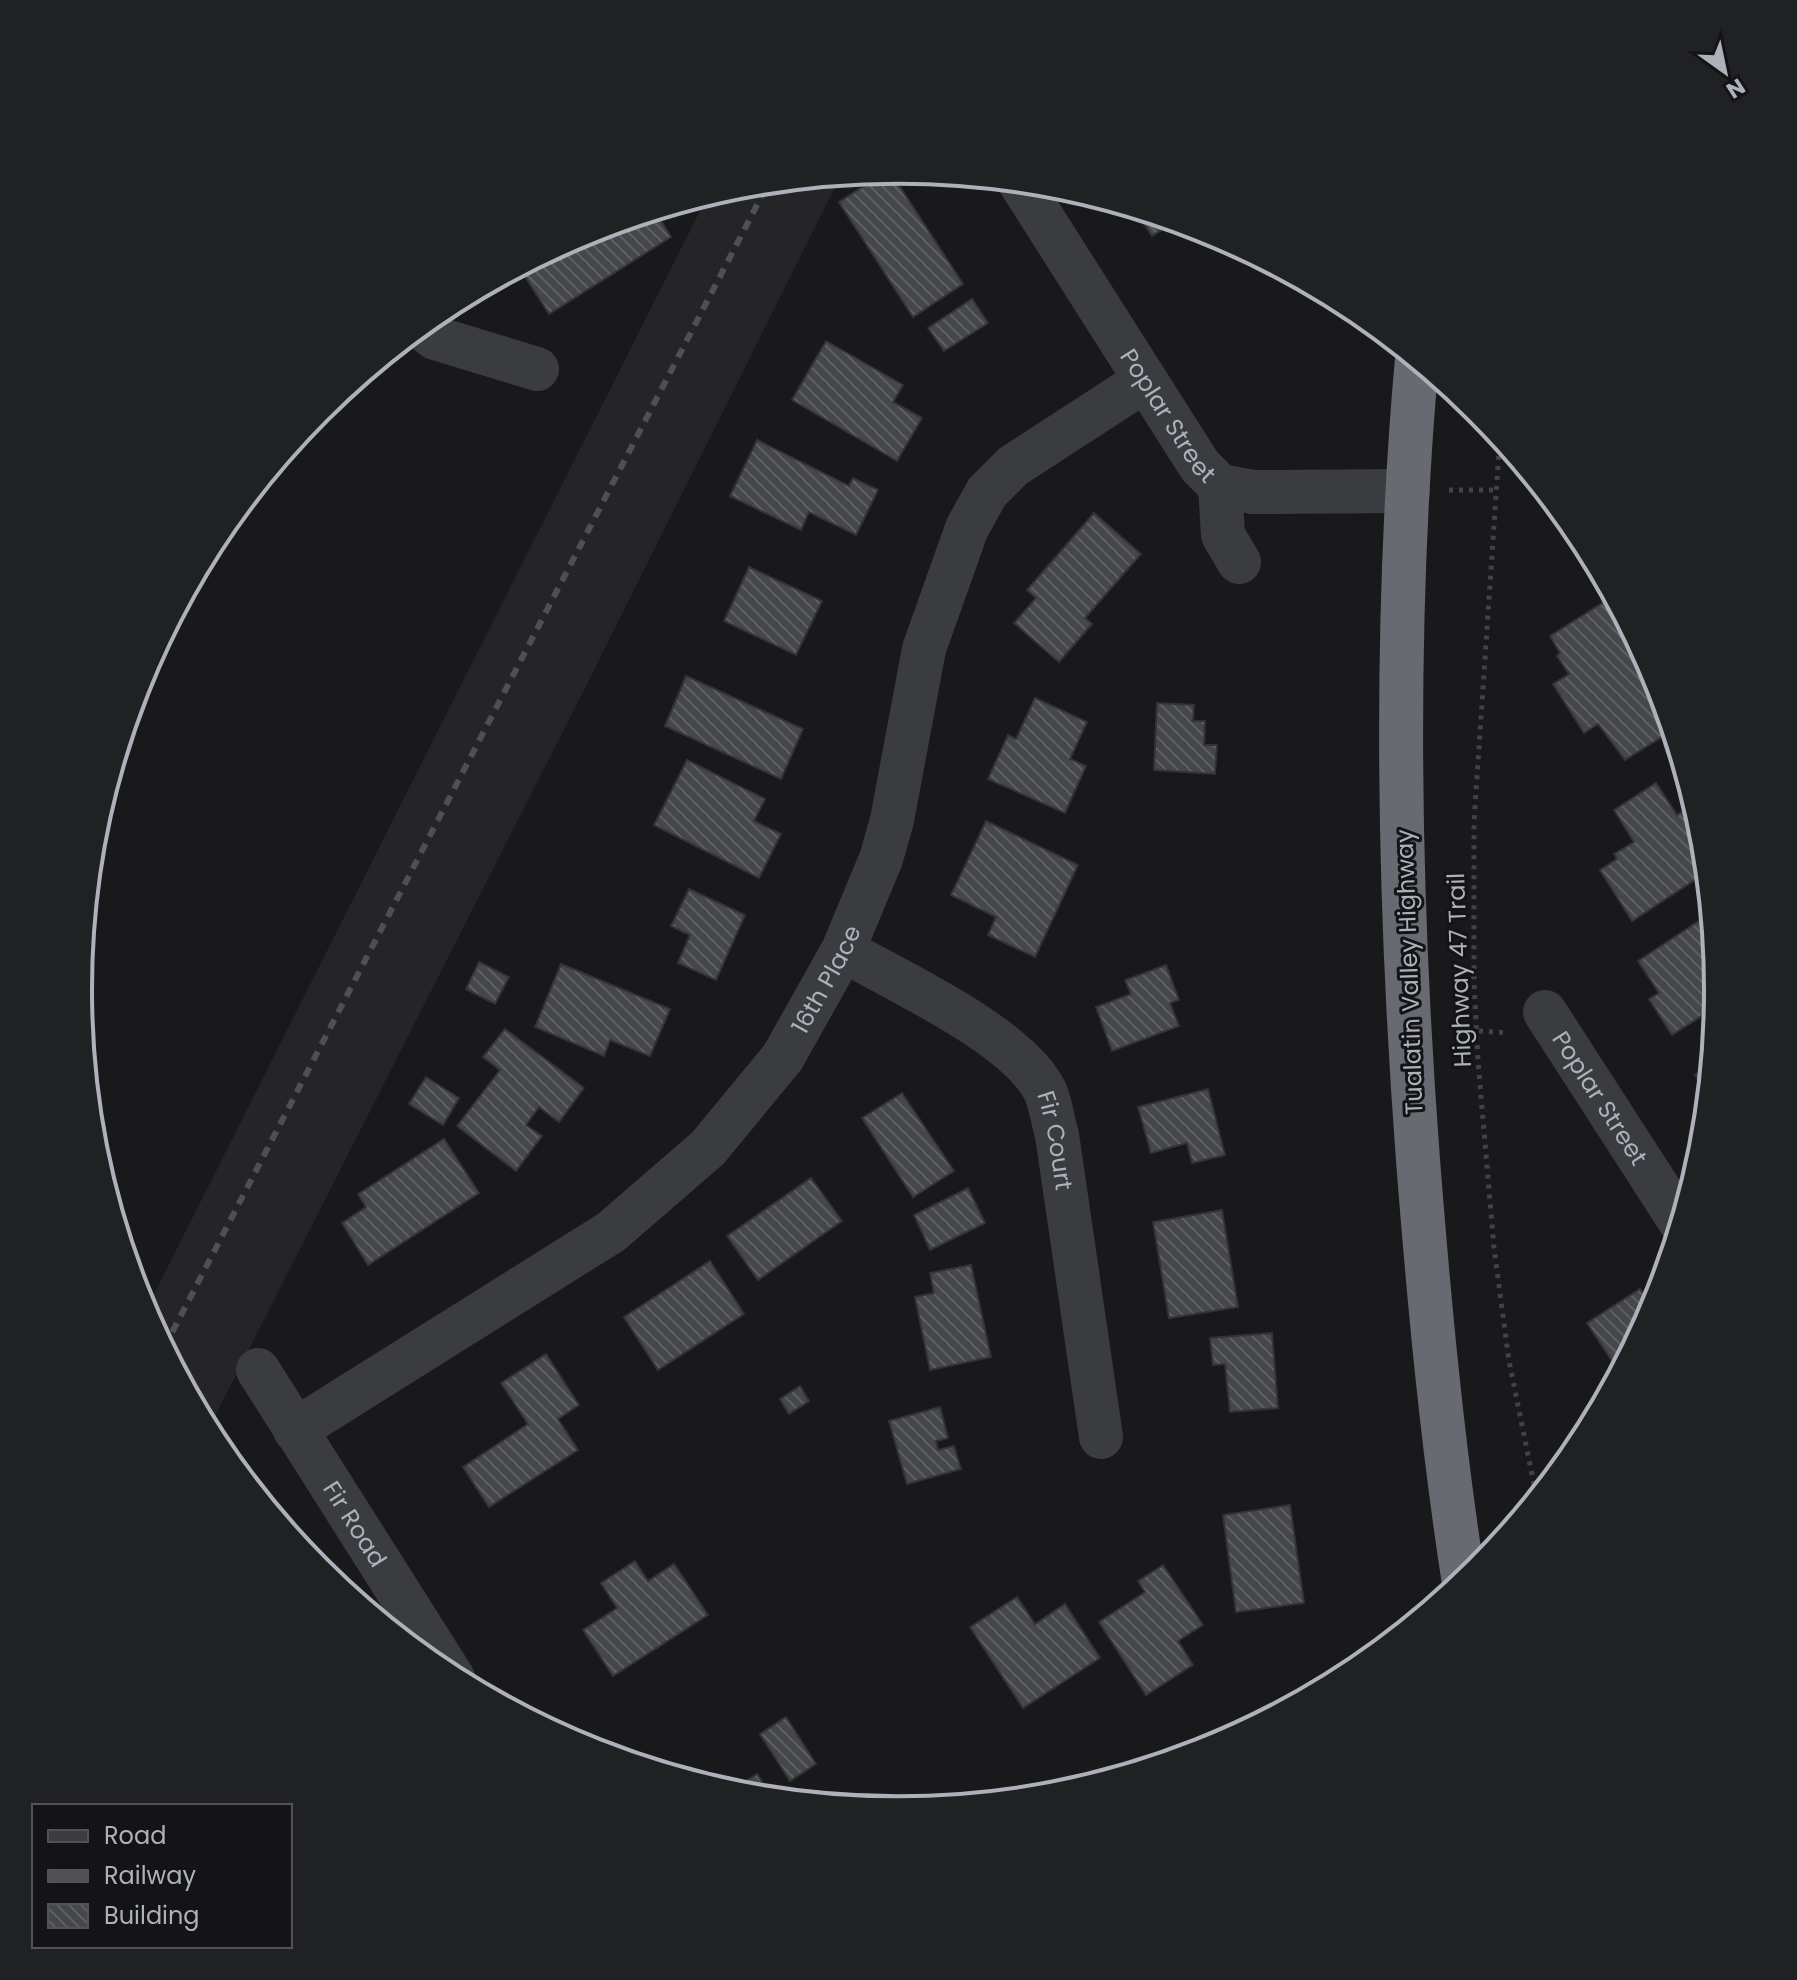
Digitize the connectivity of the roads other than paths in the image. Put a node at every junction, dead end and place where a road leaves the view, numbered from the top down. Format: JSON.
{"nodes":[{"id":1,"x":1027,"y":194,"type":"edge"},
{"id":2,"x":430,"y":334,"type":"edge"},
{"id":3,"x":537,"y":369,"type":"dead end"},
{"id":4,"x":1416,"y":372,"type":"edge"},
{"id":5,"x":1144,"y":381,"type":"junction"},
{"id":6,"x":1220,"y":486,"type":"junction"},
{"id":7,"x":1408,"y":491,"type":"junction"},
{"id":8,"x":1239,"y":562,"type":"dead end"},
{"id":9,"x":843,"y":950,"type":"junction"},
{"id":10,"x":1545,"y":1012,"type":"dead end"},
{"id":11,"x":1674,"y":1212,"type":"edge"},
{"id":12,"x":258,"y":1370,"type":"dead end"},
{"id":13,"x":295,"y":1430,"type":"junction"},
{"id":14,"x":1101,"y":1437,"type":"dead end"},
{"id":15,"x":1462,"y":1567,"type":"edge"},
{"id":16,"x":435,"y":1650,"type":"edge"}],
"edges":[{"from":1,"to":5,"type":"street","name":"Poplar Street"},
{"from":2,"to":3,"type":"street"},
{"from":4,"to":7,"type":"highway","name":"Tualatin Valley Highway"},
{"from":5,"to":6,"type":"street","name":"Poplar Street"},
{"from":5,"to":9,"type":"street","name":"16th Place"},
{"from":6,"to":7,"type":"street","name":"Poplar Street"},
{"from":6,"to":8,"type":"street"},
{"from":7,"to":15,"type":"highway","name":"Tualatin Valley Highway"},
{"from":9,"to":13,"type":"street","name":"16th Place"},
{"from":9,"to":14,"type":"street","name":"Fir Court"},
{"from":10,"to":11,"type":"street","name":"Poplar Street"},
{"from":12,"to":13,"type":"street","name":"Fir Road"},
{"from":13,"to":16,"type":"street","name":"Fir Road"}]}
